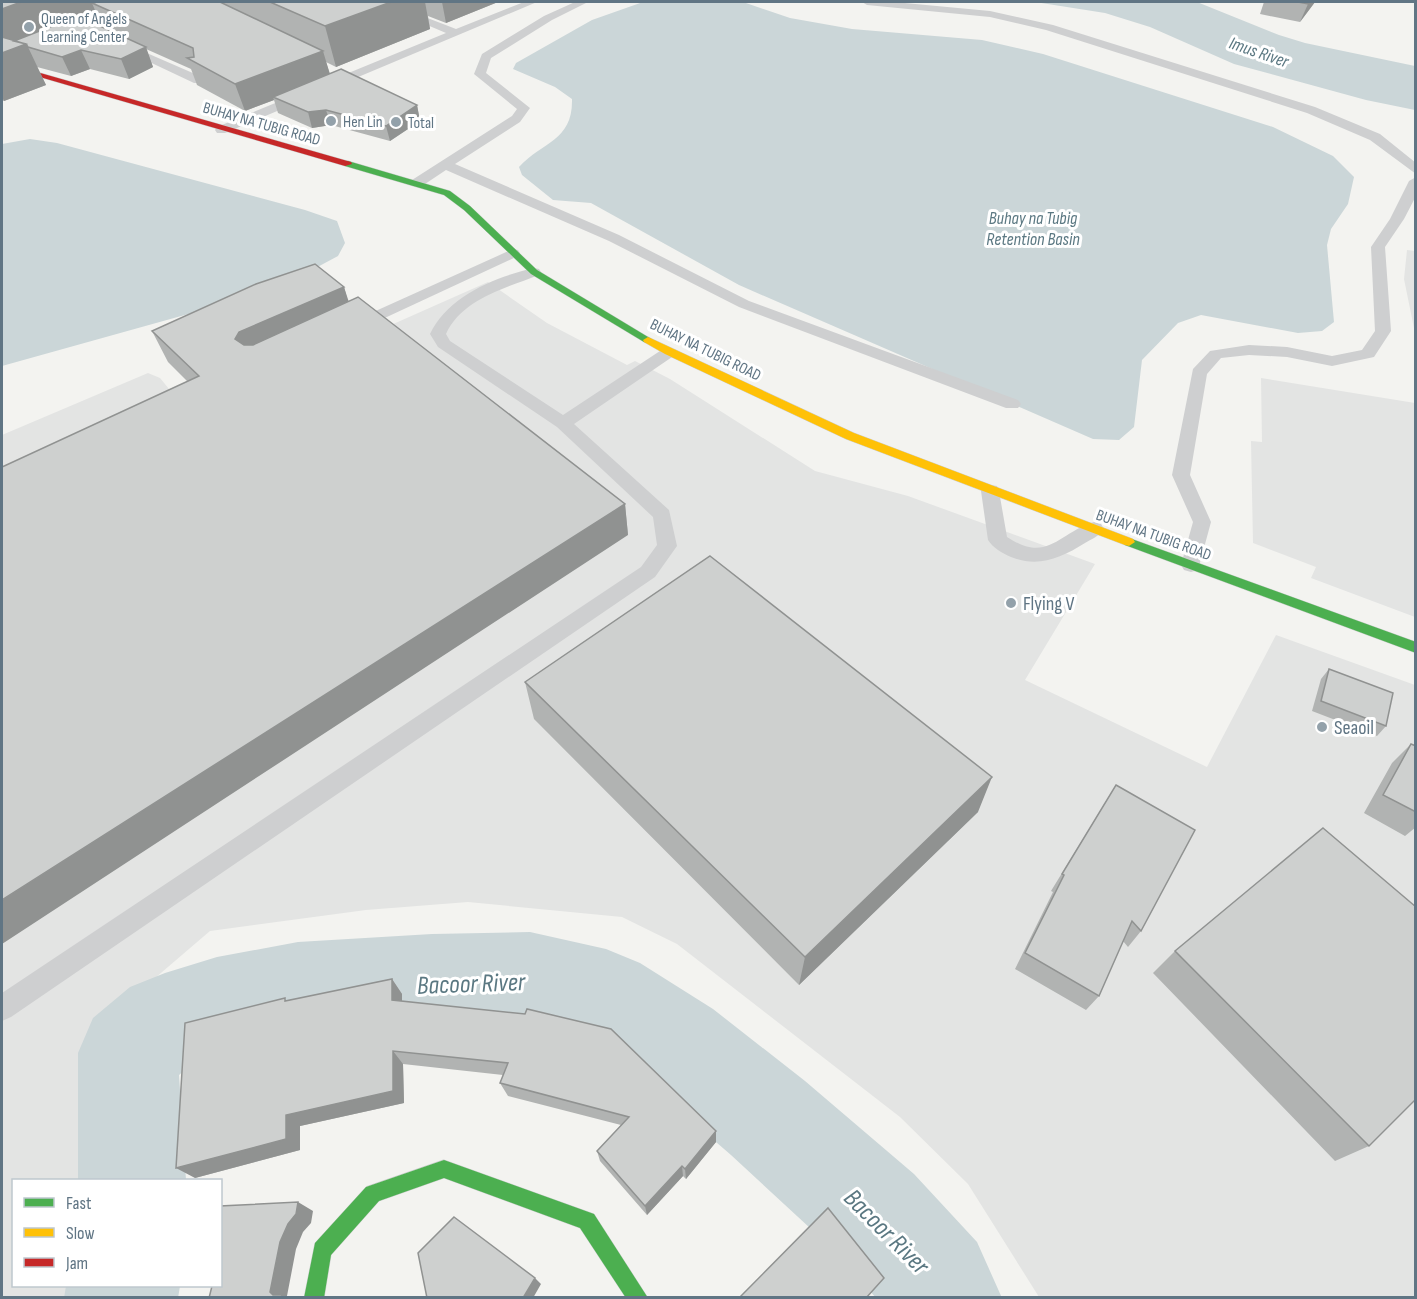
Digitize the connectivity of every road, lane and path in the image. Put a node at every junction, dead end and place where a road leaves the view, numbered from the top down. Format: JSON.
{"nodes":[{"id":1,"x":378,"y":2,"type":"edge"},
{"id":2,"x":532,"y":2,"type":"edge"},
{"id":3,"x":583,"y":2,"type":"edge"},
{"id":4,"x":867,"y":2,"type":"edge"},
{"id":5,"x":455,"y":33,"type":"junction"},
{"id":6,"x":117,"y":43,"type":"edge"},
{"id":7,"x":21,"y":55,"type":"edge"},
{"id":8,"x":2,"y":64,"type":"edge"},
{"id":9,"x":198,"y":80,"type":"edge"},
{"id":10,"x":221,"y":130,"type":"junction"},
{"id":11,"x":446,"y":165,"type":"junction"},
{"id":12,"x":1416,"y":170,"type":"edge"},
{"id":13,"x":1416,"y":181,"type":"edge"},
{"id":14,"x":417,"y":183,"type":"junction"},
{"id":15,"x":1397,"y":219,"type":"junction"},
{"id":16,"x":1416,"y":223,"type":"edge"},
{"id":17,"x":513,"y":253,"type":"junction"},
{"id":18,"x":534,"y":272,"type":"junction"},
{"id":19,"x":343,"y":331,"type":"edge"},
{"id":20,"x":669,"y":352,"type":"junction"},
{"id":21,"x":1012,"y":404,"type":"dead end"},
{"id":22,"x":563,"y":423,"type":"junction"},
{"id":23,"x":990,"y":491,"type":"junction"},
{"id":24,"x":1094,"y":529,"type":"junction"},
{"id":25,"x":1191,"y":565,"type":"junction"},
{"id":26,"x":1416,"y":648,"type":"edge"},
{"id":27,"x":2,"y":1008,"type":"edge"},
{"id":28,"x":314,"y":1298,"type":"edge"},
{"id":29,"x":638,"y":1298,"type":"edge"}],
"edges":[{"from":1,"to":5,"type":"lane"},
{"from":2,"to":5,"type":"lane"},
{"from":3,"to":11,"type":"lane"},
{"from":4,"to":12,"type":"lane"},
{"from":5,"to":10,"type":"lane"},
{"from":6,"to":9,"type":"lane"},
{"from":7,"to":8,"type":"lane"},
{"from":8,"to":10,"type":"main road","name":"BUHAY NA TUBIG ROAD"},
{"from":10,"to":14,"type":"main road","name":"BUHAY NA TUBIG ROAD"},
{"from":11,"to":14,"type":"lane"},
{"from":11,"to":21,"type":"lane"},
{"from":13,"to":15,"type":"lane"},
{"from":14,"to":17,"type":"main road","name":"BUHAY NA TUBIG ROAD"},
{"from":15,"to":16,"type":"lane"},
{"from":15,"to":25,"type":"lane"},
{"from":17,"to":18,"type":"main road","name":"BUHAY NA TUBIG ROAD"},
{"from":17,"to":19,"type":"lane"},
{"from":18,"to":20,"type":"main road","name":"BUHAY NA TUBIG ROAD"},
{"from":18,"to":22,"type":"lane"},
{"from":20,"to":22,"type":"lane"},
{"from":20,"to":23,"type":"main road","name":"BUHAY NA TUBIG ROAD"},
{"from":22,"to":27,"type":"lane"},
{"from":23,"to":24,"type":"main road","name":"BUHAY NA TUBIG ROAD"},
{"from":23,"to":24,"type":"lane"},
{"from":24,"to":25,"type":"main road","name":"BUHAY NA TUBIG ROAD"},
{"from":25,"to":26,"type":"main road","name":"BUHAY NA TUBIG ROAD"},
{"from":28,"to":29,"type":"main road"}]}
